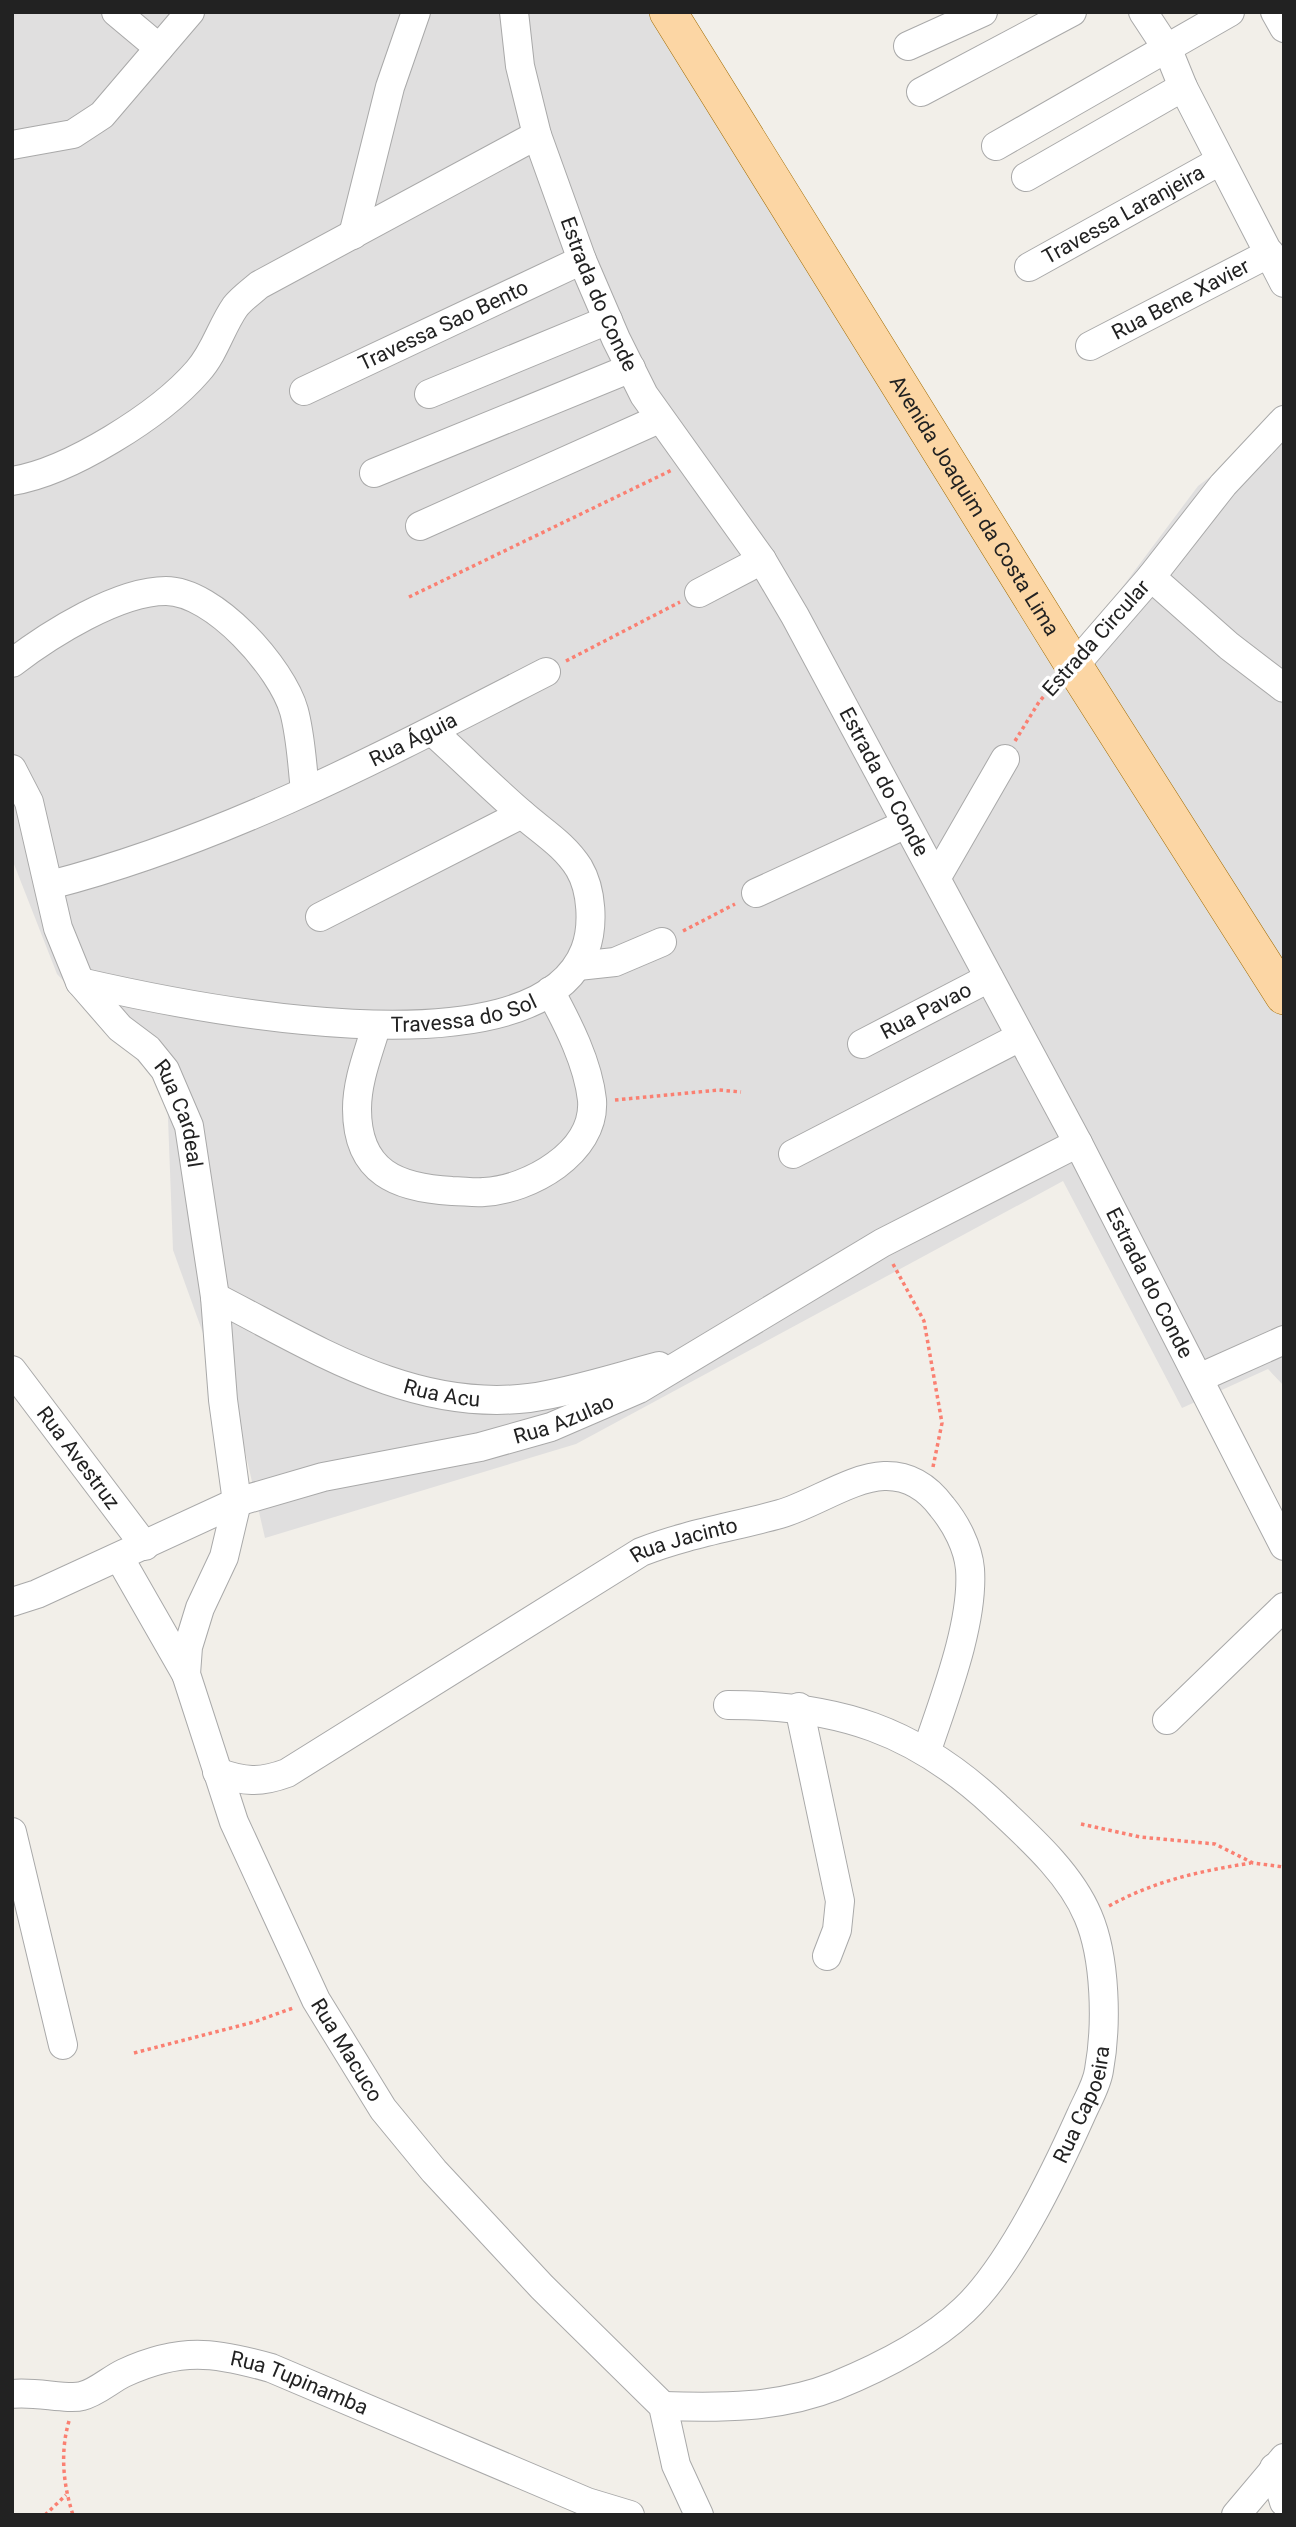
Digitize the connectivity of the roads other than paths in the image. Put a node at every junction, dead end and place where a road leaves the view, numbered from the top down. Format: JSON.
{"nodes":[{"id":1,"x":116,"y":12,"type":"edge"},
{"id":2,"x":190,"y":12,"type":"edge"},
{"id":3,"x":416,"y":12,"type":"edge"},
{"id":4,"x":514,"y":12,"type":"edge"},
{"id":5,"x":667,"y":12,"type":"edge"},
{"id":6,"x":983,"y":12,"type":"edge"},
{"id":7,"x":1072,"y":12,"type":"edge"},
{"id":8,"x":1143,"y":12,"type":"edge"},
{"id":9,"x":1230,"y":12,"type":"edge"},
{"id":10,"x":1275,"y":12,"type":"edge"},
{"id":11,"x":1284,"y":28,"type":"edge"},
{"id":12,"x":908,"y":46,"type":"dead end"},
{"id":13,"x":159,"y":48,"type":"junction"},
{"id":14,"x":1168,"y":50,"type":"junction"},
{"id":15,"x":1183,"y":87,"type":"junction"},
{"id":16,"x":921,"y":92,"type":"dead end"},
{"id":17,"x":537,"y":135,"type":"junction"},
{"id":18,"x":12,"y":145,"type":"edge"},
{"id":19,"x":996,"y":146,"type":"dead end"},
{"id":20,"x":1220,"y":161,"type":"junction"},
{"id":21,"x":1026,"y":177,"type":"dead end"},
{"id":22,"x":353,"y":235,"type":"junction"},
{"id":23,"x":1270,"y":253,"type":"junction"},
{"id":24,"x":582,"y":261,"type":"junction"},
{"id":25,"x":1029,"y":267,"type":"dead end"},
{"id":26,"x":1284,"y":283,"type":"edge"},
{"id":27,"x":608,"y":320,"type":"junction"},
{"id":28,"x":1090,"y":346,"type":"dead end"},
{"id":29,"x":631,"y":368,"type":"junction"},
{"id":30,"x":304,"y":391,"type":"dead end"},
{"id":31,"x":429,"y":394,"type":"dead end"},
{"id":32,"x":659,"y":419,"type":"junction"},
{"id":33,"x":1284,"y":421,"type":"edge"},
{"id":34,"x":374,"y":473,"type":"dead end"},
{"id":35,"x":12,"y":481,"type":"edge"},
{"id":36,"x":420,"y":526,"type":"dead end"},
{"id":37,"x":762,"y":559,"type":"junction"},
{"id":38,"x":1151,"y":577,"type":"junction"},
{"id":39,"x":699,"y":593,"type":"road end"},
{"id":40,"x":12,"y":663,"type":"edge"},
{"id":41,"x":1074,"y":666,"type":"junction"},
{"id":42,"x":545,"y":672,"type":"road end"},
{"id":43,"x":1284,"y":688,"type":"edge"},
{"id":44,"x":432,"y":731,"type":"junction"},
{"id":45,"x":1005,"y":759,"type":"road end"},
{"id":46,"x":12,"y":769,"type":"edge"},
{"id":47,"x":304,"y":791,"type":"junction"},
{"id":48,"x":522,"y":814,"type":"junction"},
{"id":49,"x":906,"y":824,"type":"junction"},
{"id":50,"x":937,"y":877,"type":"junction"},
{"id":51,"x":50,"y":884,"type":"junction"},
{"id":52,"x":757,"y":893,"type":"road end"},
{"id":53,"x":320,"y":917,"type":"dead end"},
{"id":54,"x":662,"y":942,"type":"road end"},
{"id":55,"x":578,"y":966,"type":"junction"},
{"id":56,"x":989,"y":978,"type":"junction"},
{"id":57,"x":80,"y":982,"type":"junction"},
{"id":58,"x":551,"y":991,"type":"junction"},
{"id":59,"x":1284,"y":996,"type":"edge"},
{"id":60,"x":376,"y":1027,"type":"junction"},
{"id":61,"x":1020,"y":1037,"type":"junction"},
{"id":62,"x":862,"y":1044,"type":"dead end"},
{"id":63,"x":1078,"y":1143,"type":"junction"},
{"id":64,"x":793,"y":1154,"type":"dead end"},
{"id":65,"x":215,"y":1297,"type":"junction"},
{"id":66,"x":1284,"y":1340,"type":"edge"},
{"id":67,"x":686,"y":1359,"type":"junction"},
{"id":68,"x":12,"y":1370,"type":"edge"},
{"id":69,"x":1199,"y":1378,"type":"junction"},
{"id":70,"x":237,"y":1502,"type":"junction"},
{"id":71,"x":145,"y":1546,"type":"junction"},
{"id":72,"x":1284,"y":1546,"type":"edge"},
{"id":73,"x":119,"y":1558,"type":"junction"},
{"id":74,"x":12,"y":1602,"type":"edge"},
{"id":75,"x":1284,"y":1607,"type":"edge"},
{"id":76,"x":186,"y":1674,"type":"junction"},
{"id":77,"x":728,"y":1705,"type":"dead end"},
{"id":78,"x":799,"y":1707,"type":"junction"},
{"id":79,"x":1167,"y":1720,"type":"dead end"},
{"id":80,"x":927,"y":1750,"type":"junction"},
{"id":81,"x":217,"y":1772,"type":"junction"},
{"id":82,"x":12,"y":1832,"type":"edge"},
{"id":83,"x":827,"y":1956,"type":"dead end"},
{"id":84,"x":63,"y":2045,"type":"dead end"},
{"id":85,"x":12,"y":2394,"type":"edge"},
{"id":86,"x":663,"y":2406,"type":"junction"},
{"id":87,"x":1279,"y":2463,"type":"edge"},
{"id":88,"x":1284,"y":2502,"type":"edge"},
{"id":89,"x":630,"y":2515,"type":"edge"},
{"id":90,"x":699,"y":2515,"type":"edge"},
{"id":91,"x":1236,"y":2515,"type":"edge"}],
"edges":[{"from":1,"to":13,"type":"street"},
{"from":2,"to":13,"type":"street"},
{"from":3,"to":22,"type":"street"},
{"from":4,"to":17,"type":"street","name":"Estrada do Conde"},
{"from":5,"to":41,"type":"main road","name":"Avenida Joaquim da Costa Lima"},
{"from":6,"to":12,"type":"street"},
{"from":7,"to":16,"type":"street"},
{"from":8,"to":14,"type":"street"},
{"from":9,"to":14,"type":"street"},
{"from":10,"to":11,"type":"street"},
{"from":13,"to":18,"type":"street"},
{"from":14,"to":15,"type":"street"},
{"from":14,"to":19,"type":"street"},
{"from":15,"to":20,"type":"street"},
{"from":15,"to":21,"type":"street"},
{"from":17,"to":22,"type":"street"},
{"from":17,"to":24,"type":"street","name":"Estrada do Conde"},
{"from":20,"to":23,"type":"street"},
{"from":20,"to":25,"type":"street","name":"Travessa Laranjeira"},
{"from":22,"to":35,"type":"street"},
{"from":23,"to":26,"type":"street"},
{"from":23,"to":28,"type":"street","name":"Rua Bene Xavier"},
{"from":24,"to":27,"type":"street","name":"Estrada do Conde"},
{"from":24,"to":30,"type":"street","name":"Travessa Sao Bento"},
{"from":27,"to":29,"type":"street","name":"Estrada do Conde"},
{"from":27,"to":31,"type":"street"},
{"from":29,"to":32,"type":"street","name":"Estrada do Conde"},
{"from":29,"to":34,"type":"street"},
{"from":32,"to":36,"type":"street"},
{"from":32,"to":37,"type":"street","name":"Estrada do Conde"},
{"from":33,"to":38,"type":"street","name":"Estrada Circular"},
{"from":37,"to":39,"type":"street"},
{"from":37,"to":49,"type":"street","name":"Estrada do Conde"},
{"from":38,"to":41,"type":"street","name":"Estrada Circular"},
{"from":38,"to":43,"type":"street"},
{"from":40,"to":47,"type":"street"},
{"from":41,"to":59,"type":"main road","name":"Avenida Joaquim da Costa Lima"},
{"from":42,"to":44,"type":"street","name":"Rua Águia"},
{"from":44,"to":47,"type":"street","name":"Rua Águia"},
{"from":44,"to":48,"type":"street","name":"Travessa do Sol"},
{"from":45,"to":50,"type":"street"},
{"from":46,"to":51,"type":"street","name":"Rua Cardeal"},
{"from":47,"to":51,"type":"street","name":"Rua Águia"},
{"from":48,"to":53,"type":"street"},
{"from":48,"to":55,"type":"street","name":"Travessa do Sol"},
{"from":49,"to":50,"type":"street","name":"Estrada do Conde"},
{"from":49,"to":52,"type":"street"},
{"from":50,"to":56,"type":"street","name":"Estrada do Conde"},
{"from":51,"to":57,"type":"street","name":"Rua Cardeal"},
{"from":54,"to":55,"type":"street"},
{"from":55,"to":58,"type":"street","name":"Travessa do Sol"},
{"from":56,"to":61,"type":"street","name":"Estrada do Conde"},
{"from":56,"to":62,"type":"street","name":"Rua Pavao"},
{"from":57,"to":60,"type":"street","name":"Travessa do Sol"},
{"from":57,"to":65,"type":"street","name":"Rua Cardeal"},
{"from":58,"to":60,"type":"street","name":"Travessa do Sol"},
{"from":58,"to":60,"type":"street"},
{"from":61,"to":63,"type":"street","name":"Estrada do Conde"},
{"from":61,"to":64,"type":"street"},
{"from":63,"to":67,"type":"street","name":"Rua Azulao"},
{"from":63,"to":69,"type":"street","name":"Estrada do Conde"},
{"from":65,"to":67,"type":"street","name":"Rua Acu"},
{"from":65,"to":70,"type":"street","name":"Rua Cardeal"},
{"from":66,"to":69,"type":"street"},
{"from":67,"to":70,"type":"street","name":"Rua Azulao"},
{"from":68,"to":71,"type":"street","name":"Rua Avestruz"},
{"from":69,"to":72,"type":"street","name":"Estrada do Conde"},
{"from":70,"to":71,"type":"street","name":"Rua Azulao"},
{"from":70,"to":76,"type":"street","name":"Rua Macuco"},
{"from":71,"to":73,"type":"street","name":"Rua Azulao"},
{"from":73,"to":74,"type":"street","name":"Rua Azulao"},
{"from":73,"to":76,"type":"street"},
{"from":75,"to":79,"type":"street"},
{"from":76,"to":81,"type":"street","name":"Rua Macuco"},
{"from":77,"to":78,"type":"street","name":"Rua Capoeira"},
{"from":78,"to":80,"type":"street","name":"Rua Capoeira"},
{"from":78,"to":83,"type":"street"},
{"from":80,"to":81,"type":"street","name":"Rua Jacinto"},
{"from":80,"to":86,"type":"street","name":"Rua Capoeira"},
{"from":81,"to":86,"type":"street","name":"Rua Macuco"},
{"from":82,"to":84,"type":"street"},
{"from":85,"to":89,"type":"street","name":"Rua Tupinamba"},
{"from":86,"to":90,"type":"street"},
{"from":87,"to":88,"type":"street"},
{"from":87,"to":91,"type":"street"}]}
